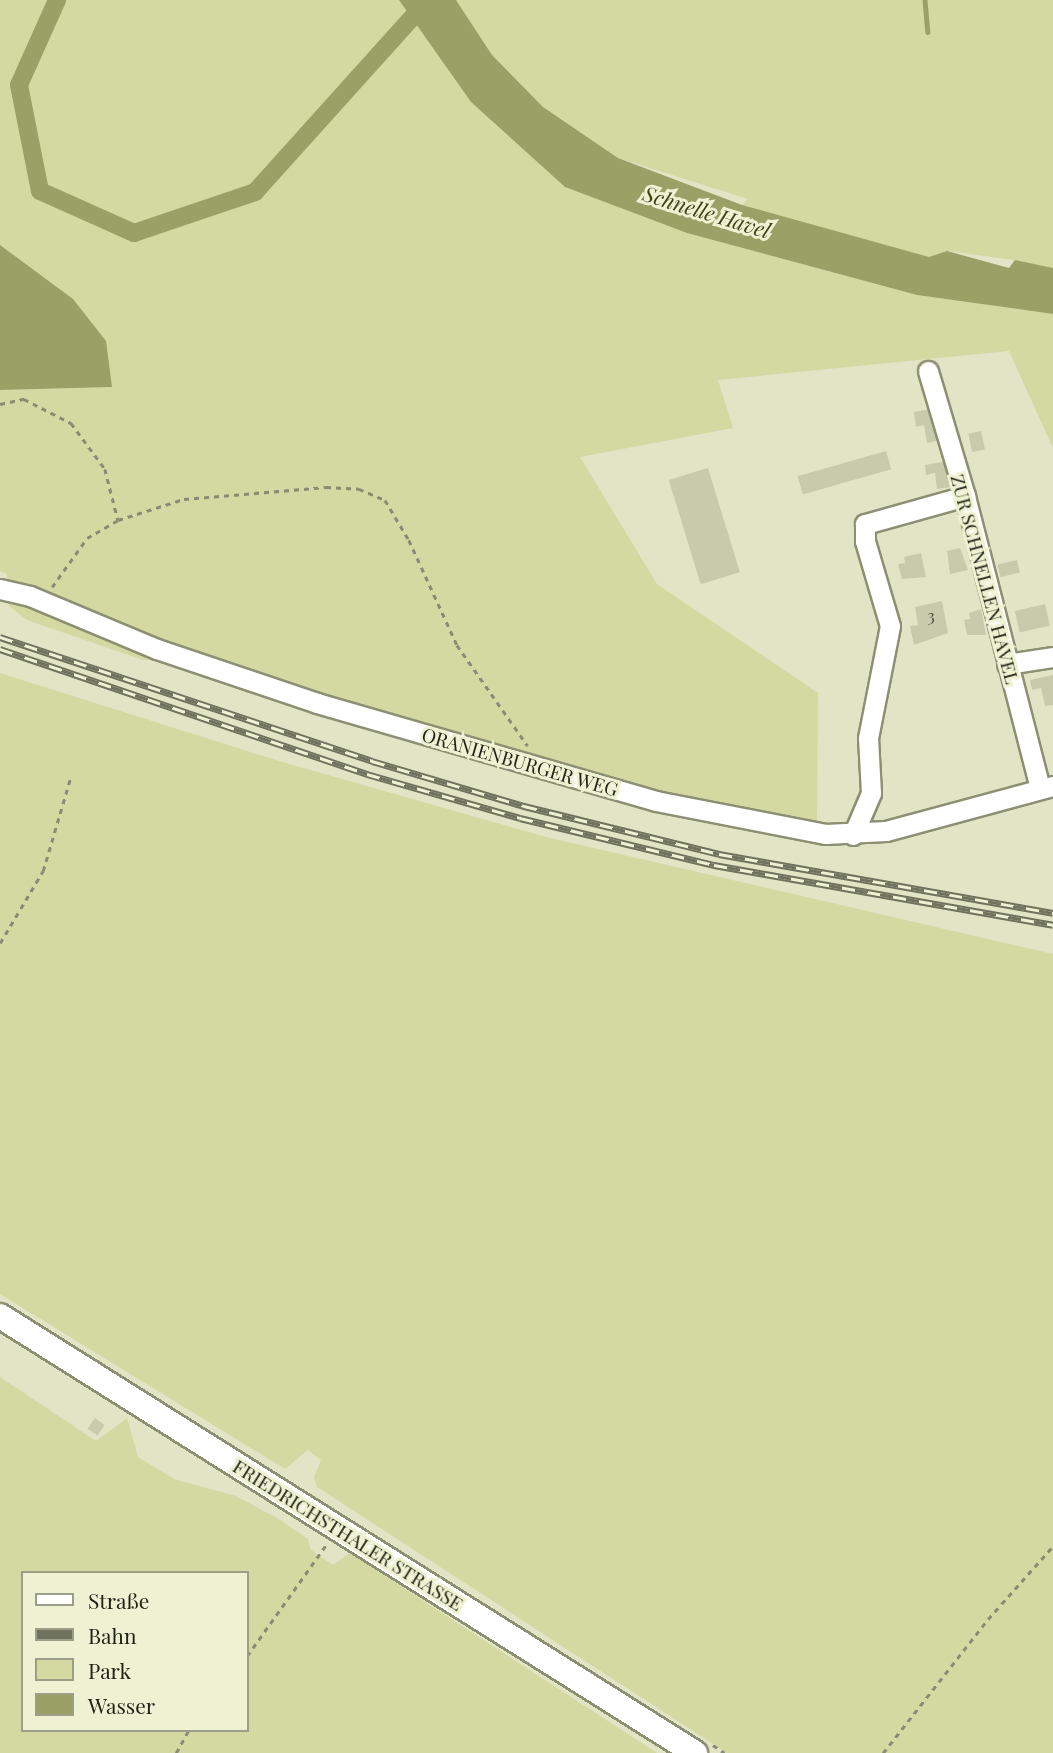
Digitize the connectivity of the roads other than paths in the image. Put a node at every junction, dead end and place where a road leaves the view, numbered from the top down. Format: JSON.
{"nodes":[{"id":1,"x":928,"y":371,"type":"dead end"},
{"id":2,"x":965,"y":496,"type":"junction"},
{"id":3,"x":0,"y":589,"type":"edge"},
{"id":4,"x":1053,"y":657,"type":"edge"},
{"id":5,"x":1007,"y":664,"type":"junction"},
{"id":6,"x":1046,"y":787,"type":"edge"},
{"id":7,"x":853,"y":835,"type":"junction"},
{"id":8,"x":0,"y":1316,"type":"edge"},
{"id":9,"x":695,"y":1753,"type":"edge"}],
"edges":[{"from":1,"to":2,"type":"street","name":"ZUR SCHNELLEN HAVEL"},
{"from":2,"to":5,"type":"street","name":"ZUR SCHNELLEN HAVEL"},
{"from":2,"to":7,"type":"street"},
{"from":3,"to":7,"type":"street","name":"ORANIENBURGER WEG"},
{"from":4,"to":5,"type":"street"},
{"from":5,"to":6,"type":"street","name":"ZUR SCHNELLEN HAVEL"},
{"from":6,"to":7,"type":"street","name":"ORANIENBURGER WEG"},
{"from":8,"to":9,"type":"street","name":"FRIEDRICHSTHALER STRASSE"}]}
